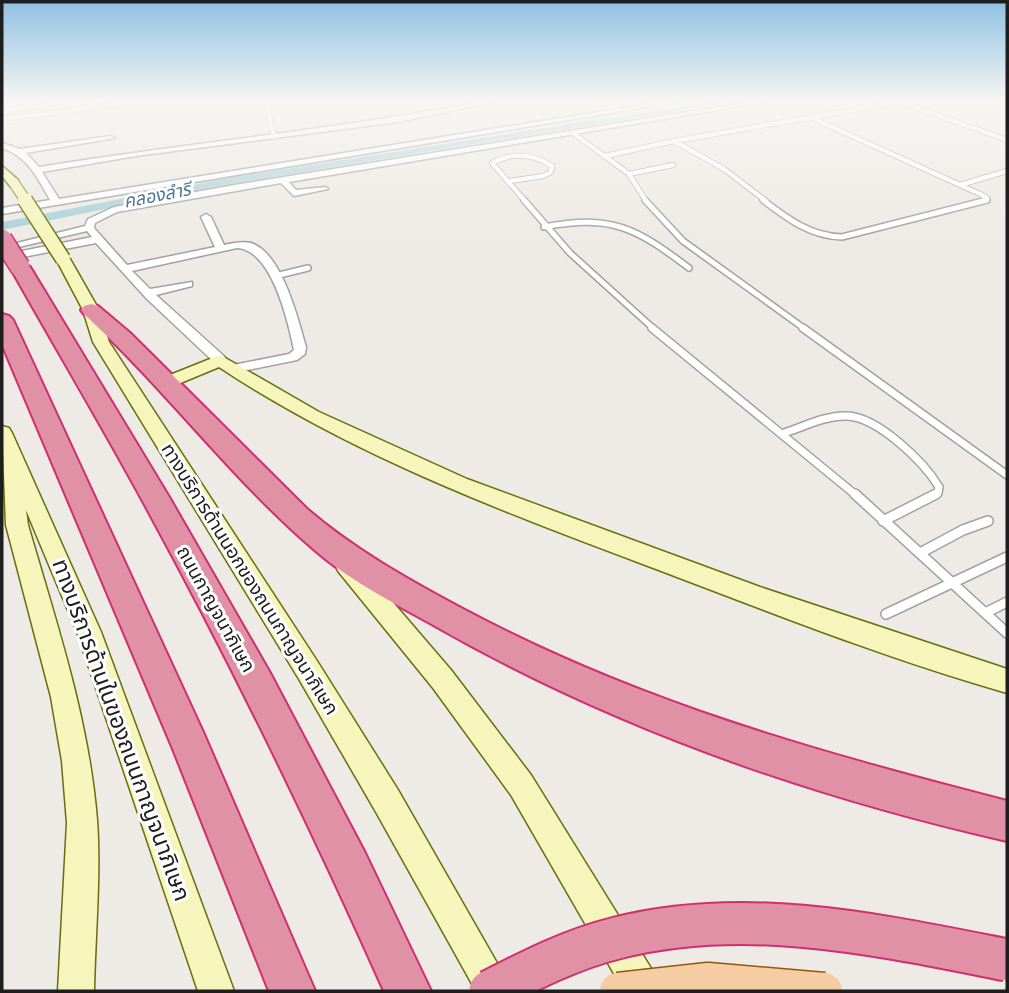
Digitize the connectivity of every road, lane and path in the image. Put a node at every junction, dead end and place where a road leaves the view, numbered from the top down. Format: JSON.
{"nodes":[{"id":1,"x":10,"y":148,"type":"edge"},
{"id":2,"x":43,"y":148,"type":"edge"},
{"id":3,"x":182,"y":148,"type":"edge"},
{"id":4,"x":277,"y":148,"type":"edge"},
{"id":5,"x":349,"y":148,"type":"edge"},
{"id":6,"x":478,"y":148,"type":"edge"},
{"id":7,"x":594,"y":148,"type":"edge"},
{"id":8,"x":640,"y":148,"type":"edge"},
{"id":9,"x":686,"y":148,"type":"edge"},
{"id":10,"x":879,"y":148,"type":"edge"},
{"id":11,"x":19,"y":152,"type":"junction"},
{"id":12,"x":605,"y":156,"type":"junction"},
{"id":13,"x":280,"y":158,"type":"junction"},
{"id":14,"x":673,"y":165,"type":"dead end"},
{"id":15,"x":2,"y":169,"type":"edge"},
{"id":16,"x":37,"y":170,"type":"junction"},
{"id":17,"x":1007,"y":172,"type":"edge"},
{"id":18,"x":629,"y":174,"type":"junction"},
{"id":19,"x":283,"y":180,"type":"junction"},
{"id":20,"x":510,"y":181,"type":"junction"},
{"id":21,"x":960,"y":185,"type":"junction"},
{"id":22,"x":234,"y":188,"type":"junction"},
{"id":23,"x":323,"y":189,"type":"dead end"},
{"id":24,"x":237,"y":200,"type":"dead end"},
{"id":25,"x":61,"y":201,"type":"junction"},
{"id":26,"x":2,"y":211,"type":"edge"},
{"id":27,"x":206,"y":217,"type":"dead end"},
{"id":28,"x":544,"y":227,"type":"junction"},
{"id":29,"x":89,"y":228,"type":"junction"},
{"id":30,"x":2,"y":239,"type":"edge"},
{"id":31,"x":99,"y":239,"type":"junction"},
{"id":32,"x":221,"y":249,"type":"junction"},
{"id":33,"x":8,"y":258,"type":"edge"},
{"id":34,"x":308,"y":268,"type":"dead end"},
{"id":35,"x":689,"y":268,"type":"dead end"},
{"id":36,"x":125,"y":269,"type":"junction"},
{"id":37,"x":275,"y":275,"type":"junction"},
{"id":38,"x":188,"y":284,"type":"dead end"},
{"id":39,"x":148,"y":293,"type":"junction"},
{"id":40,"x":92,"y":310,"type":"junction"},
{"id":41,"x":2,"y":320,"type":"edge"},
{"id":42,"x":226,"y":364,"type":"junction"},
{"id":43,"x":166,"y":383,"type":"junction"},
{"id":44,"x":2,"y":433,"type":"edge"},
{"id":45,"x":784,"y":433,"type":"junction"},
{"id":46,"x":12,"y":460,"type":"junction"},
{"id":47,"x":1007,"y":475,"type":"edge"},
{"id":48,"x":988,"y":521,"type":"dead end"},
{"id":49,"x":883,"y":522,"type":"junction"},
{"id":50,"x":331,"y":547,"type":"junction"},
{"id":51,"x":920,"y":554,"type":"junction"},
{"id":52,"x":1007,"y":557,"type":"edge"},
{"id":53,"x":953,"y":582,"type":"junction"},
{"id":54,"x":1007,"y":602,"type":"edge"},
{"id":55,"x":987,"y":612,"type":"junction"},
{"id":56,"x":886,"y":614,"type":"dead end"},
{"id":57,"x":1007,"y":633,"type":"edge"},
{"id":58,"x":1007,"y":681,"type":"edge"},
{"id":59,"x":1007,"y":821,"type":"edge"},
{"id":60,"x":1007,"y":960,"type":"edge"},
{"id":61,"x":76,"y":991,"type":"edge"},
{"id":62,"x":216,"y":991,"type":"edge"},
{"id":63,"x":292,"y":991,"type":"edge"},
{"id":64,"x":408,"y":991,"type":"edge"},
{"id":65,"x":490,"y":991,"type":"edge"},
{"id":66,"x":495,"y":991,"type":"edge"},
{"id":67,"x":618,"y":991,"type":"edge"},
{"id":68,"x":645,"y":991,"type":"edge"},
{"id":69,"x":824,"y":991,"type":"edge"}],
"edges":[{"from":1,"to":11,"type":"street"},
{"from":2,"to":11,"type":"street"},
{"from":3,"to":16,"type":"street"},
{"from":4,"to":13,"type":"street"},
{"from":5,"to":13,"type":"street"},
{"from":6,"to":19,"type":"street"},
{"from":7,"to":12,"type":"lane"},
{"from":8,"to":12,"type":"lane"},
{"from":9,"to":21,"type":"lane"},
{"from":10,"to":21,"type":"lane"},
{"from":11,"to":16,"type":"street"},
{"from":12,"to":18,"type":"lane"},
{"from":13,"to":25,"type":"street"},
{"from":14,"to":18,"type":"lane"},
{"from":15,"to":40,"type":"main road","name":"ทางบริการด้านนอกของถนนกาญจนาภิเษก","bridge":true},
{"from":16,"to":25,"type":"street"},
{"from":17,"to":21,"type":"lane"},
{"from":18,"to":47,"type":"lane"},
{"from":19,"to":22,"type":"street"},
{"from":19,"to":23,"type":"street"},
{"from":20,"to":20,"type":"lane"},
{"from":20,"to":28,"type":"lane"},
{"from":22,"to":24,"type":"street"},
{"from":22,"to":29,"type":"street"},
{"from":25,"to":26,"type":"street"},
{"from":27,"to":32,"type":"street"},
{"from":28,"to":35,"type":"lane"},
{"from":28,"to":45,"type":"lane"},
{"from":29,"to":31,"type":"street"},
{"from":29,"to":33,"type":"street"},
{"from":30,"to":33,"type":"highway","name":"ถนนกาญจนาภิเษก","bridge":true},
{"from":31,"to":33,"type":"street"},
{"from":31,"to":36,"type":"street"},
{"from":32,"to":36,"type":"street"},
{"from":32,"to":37,"type":"street"},
{"from":33,"to":64,"type":"highway","name":"ถนนกาญจนาภิเษก"},
{"from":34,"to":37,"type":"lane"},
{"from":36,"to":39,"type":"street"},
{"from":37,"to":42,"type":"street"},
{"from":38,"to":39,"type":"street"},
{"from":39,"to":42,"type":"street"},
{"from":40,"to":43,"type":"highway"},
{"from":40,"to":66,"type":"main road","name":"ทางบริการด้านนอกของถนนกาญจนาภิเษก"},
{"from":41,"to":63,"type":"highway"},
{"from":42,"to":43,"type":"main road"},
{"from":42,"to":58,"type":"main road"},
{"from":43,"to":50,"type":"highway"},
{"from":44,"to":46,"type":"main road","name":"ทางบริการด้านในของถนนกาญจนาภิเษก"},
{"from":45,"to":49,"type":"lane"},
{"from":45,"to":49,"type":"lane"},
{"from":46,"to":61,"type":"main road"},
{"from":46,"to":62,"type":"main road","name":"ทางบริการด้านในของถนนกาญจนาภิเษก"},
{"from":48,"to":51,"type":"lane"},
{"from":49,"to":51,"type":"lane"},
{"from":50,"to":59,"type":"highway"},
{"from":50,"to":68,"type":"main road"},
{"from":51,"to":53,"type":"lane"},
{"from":52,"to":53,"type":"lane"},
{"from":53,"to":55,"type":"lane"},
{"from":53,"to":56,"type":"lane"},
{"from":54,"to":55,"type":"lane"},
{"from":55,"to":57,"type":"lane"},
{"from":60,"to":65,"type":"highway","bridge":true},
{"from":67,"to":69,"type":"main road","bridge":true}]}
